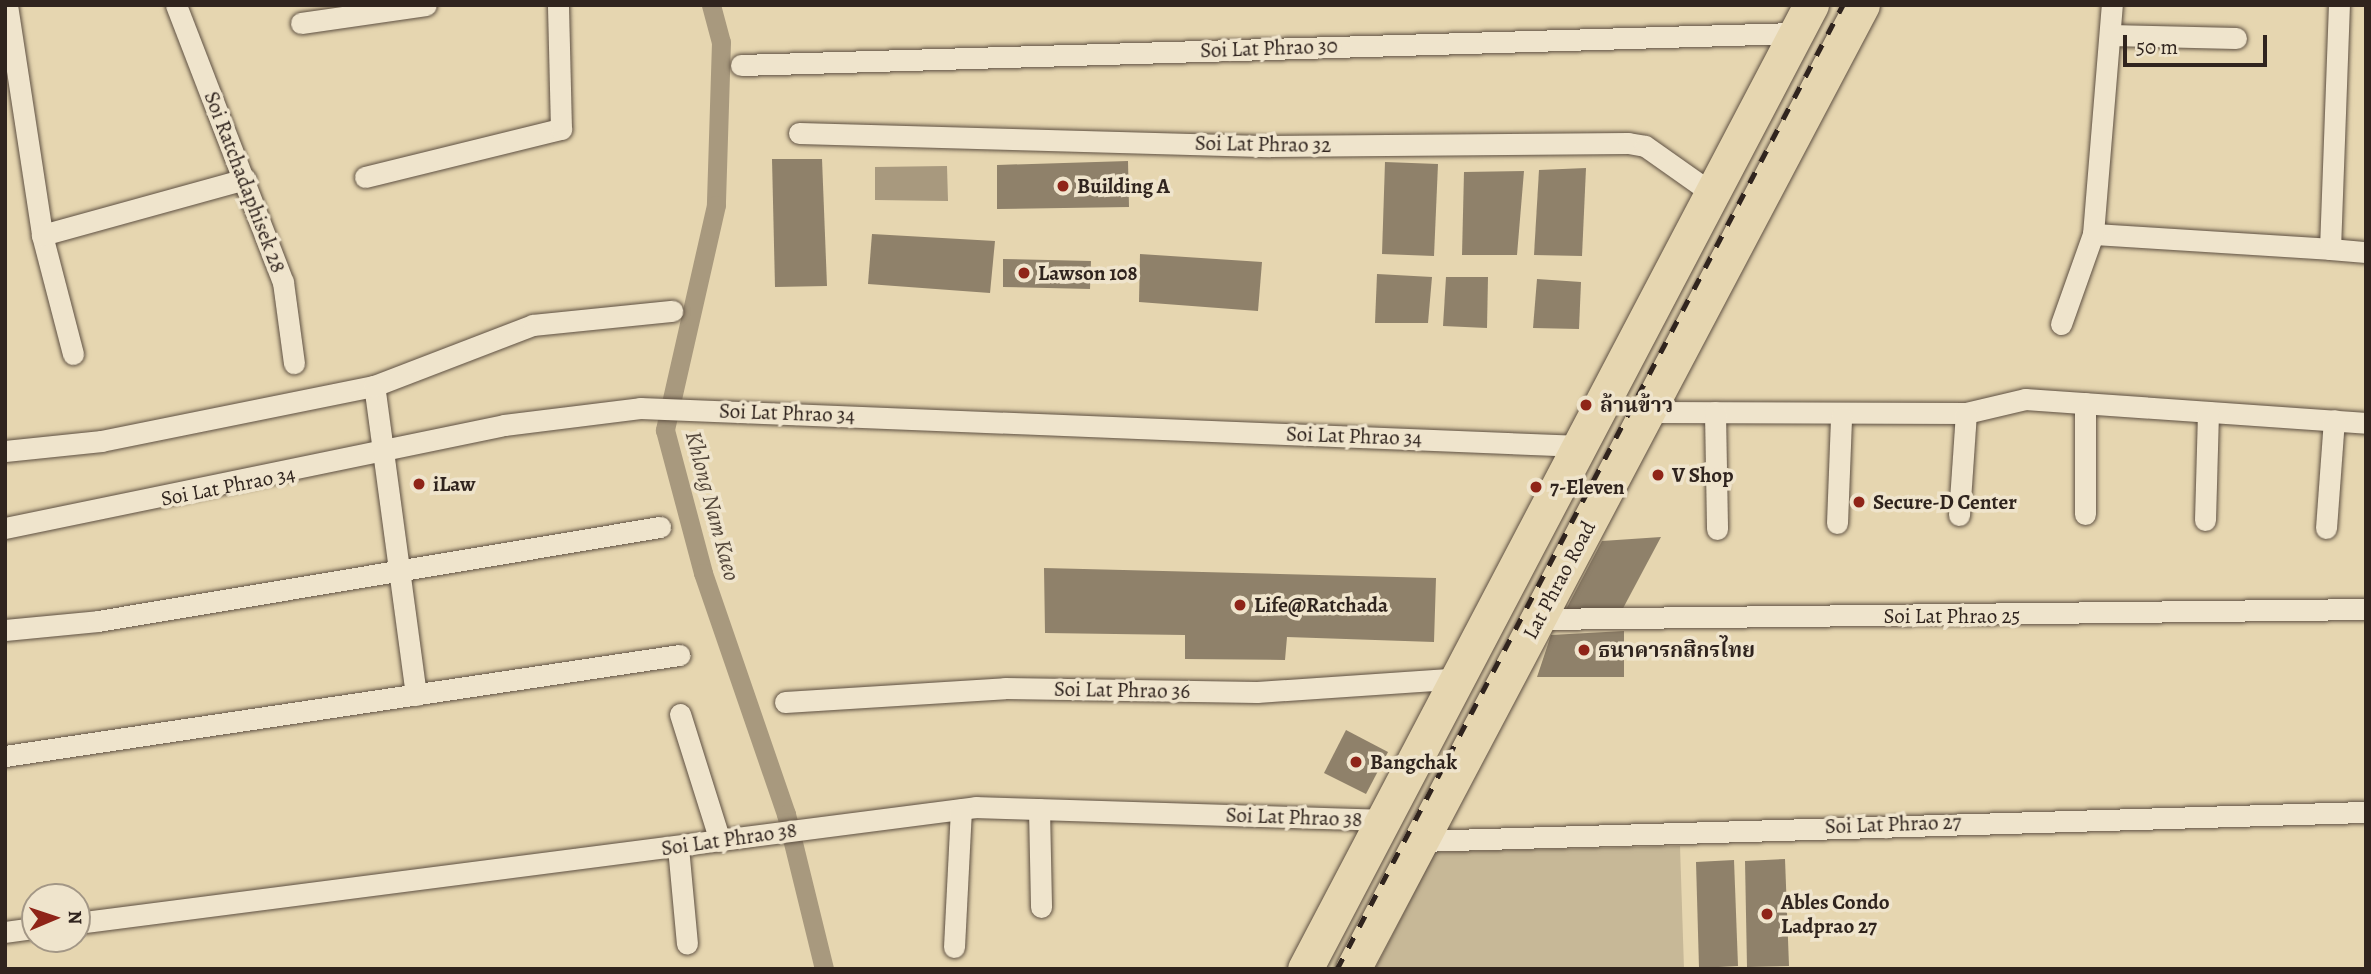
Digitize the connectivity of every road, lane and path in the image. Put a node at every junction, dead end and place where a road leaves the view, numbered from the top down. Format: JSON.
{"nodes":[{"id":1,"x":7,"y":5,"type":"edge"},
{"id":2,"x":176,"y":5,"type":"edge"},
{"id":3,"x":426,"y":5,"type":"edge"},
{"id":4,"x":558,"y":5,"type":"edge"},
{"id":5,"x":1862,"y":5,"type":"edge"},
{"id":6,"x":2112,"y":5,"type":"edge"},
{"id":7,"x":2339,"y":5,"type":"edge"},
{"id":8,"x":1804,"y":19,"type":"edge"},
{"id":9,"x":301,"y":23,"type":"dead end"},
{"id":10,"x":2110,"y":35,"type":"junction"},
{"id":11,"x":2236,"y":38,"type":"dead end"},
{"id":12,"x":741,"y":65,"type":"dead end"},
{"id":13,"x":799,"y":134,"type":"dead end"},
{"id":14,"x":365,"y":177,"type":"dead end"},
{"id":15,"x":245,"y":179,"type":"junction"},
{"id":16,"x":1713,"y":194,"type":"junction"},
{"id":17,"x":2093,"y":234,"type":"junction"},
{"id":18,"x":42,"y":235,"type":"junction"},
{"id":19,"x":2330,"y":249,"type":"junction"},
{"id":20,"x":2366,"y":252,"type":"edge"},
{"id":21,"x":672,"y":311,"type":"dead end"},
{"id":22,"x":2061,"y":324,"type":"dead end"},
{"id":23,"x":74,"y":354,"type":"dead end"},
{"id":24,"x":294,"y":363,"type":"dead end"},
{"id":25,"x":374,"y":386,"type":"junction"},
{"id":26,"x":2085,"y":403,"type":"junction"},
{"id":27,"x":1648,"y":412,"type":"junction"},
{"id":28,"x":1715,"y":412,"type":"junction"},
{"id":29,"x":2208,"y":412,"type":"junction"},
{"id":30,"x":1966,"y":414,"type":"junction"},
{"id":31,"x":1842,"y":417,"type":"junction"},
{"id":32,"x":2334,"y":421,"type":"junction"},
{"id":33,"x":2366,"y":422,"type":"edge"},
{"id":34,"x":1581,"y":446,"type":"junction"},
{"id":35,"x":5,"y":451,"type":"edge"},
{"id":36,"x":384,"y":454,"type":"junction"},
{"id":37,"x":2085,"y":514,"type":"dead end"},
{"id":38,"x":1959,"y":515,"type":"dead end"},
{"id":39,"x":2205,"y":520,"type":"dead end"},
{"id":40,"x":1837,"y":523,"type":"dead end"},
{"id":41,"x":660,"y":527,"type":"dead end"},
{"id":42,"x":5,"y":528,"type":"edge"},
{"id":43,"x":2326,"y":528,"type":"dead end"},
{"id":44,"x":1717,"y":529,"type":"dead end"},
{"id":45,"x":400,"y":571,"type":"junction"},
{"id":46,"x":2366,"y":609,"type":"edge"},
{"id":47,"x":1539,"y":619,"type":"junction"},
{"id":48,"x":5,"y":630,"type":"edge"},
{"id":49,"x":679,"y":655,"type":"dead end"},
{"id":50,"x":1460,"y":678,"type":"junction"},
{"id":51,"x":416,"y":695,"type":"junction"},
{"id":52,"x":785,"y":702,"type":"dead end"},
{"id":53,"x":680,"y":714,"type":"dead end"},
{"id":54,"x":5,"y":755,"type":"edge"},
{"id":55,"x":961,"y":809,"type":"junction"},
{"id":56,"x":1038,"y":809,"type":"junction"},
{"id":57,"x":2366,"y":812,"type":"edge"},
{"id":58,"x":1385,"y":820,"type":"junction"},
{"id":59,"x":720,"y":841,"type":"junction"},
{"id":60,"x":1420,"y":841,"type":"junction"},
{"id":61,"x":678,"y":847,"type":"junction"},
{"id":62,"x":1041,"y":907,"type":"dead end"},
{"id":63,"x":91,"y":921,"type":"edge"},
{"id":64,"x":687,"y":944,"type":"dead end"},
{"id":65,"x":954,"y":947,"type":"dead end"},
{"id":66,"x":1305,"y":969,"type":"edge"},
{"id":67,"x":1353,"y":969,"type":"edge"}],
"edges":[{"from":1,"to":18,"type":"street"},
{"from":2,"to":15,"type":"street","name":"Soi Ratchadaphisek 28"},
{"from":3,"to":9,"type":"street"},
{"from":4,"to":14,"type":"street"},
{"from":5,"to":27,"type":"main road","name":"Lat Phrao Road"},
{"from":6,"to":10,"type":"street"},
{"from":7,"to":19,"type":"street"},
{"from":8,"to":12,"type":"street","name":"Soi Lat Phrao 30"},
{"from":8,"to":16,"type":"main road","name":"Lat Phrao Road"},
{"from":10,"to":11,"type":"street"},
{"from":10,"to":17,"type":"street"},
{"from":13,"to":16,"type":"street","name":"Soi Lat Phrao 32"},
{"from":15,"to":18,"type":"street"},
{"from":15,"to":24,"type":"street","name":"Soi Ratchadaphisek 28"},
{"from":16,"to":34,"type":"main road","name":"Lat Phrao Road"},
{"from":17,"to":19,"type":"street"},
{"from":17,"to":22,"type":"street"},
{"from":18,"to":23,"type":"street"},
{"from":19,"to":20,"type":"street"},
{"from":21,"to":25,"type":"street"},
{"from":25,"to":35,"type":"street"},
{"from":25,"to":36,"type":"street"},
{"from":26,"to":29,"type":"street"},
{"from":26,"to":30,"type":"street"},
{"from":26,"to":37,"type":"street"},
{"from":27,"to":28,"type":"street"},
{"from":27,"to":47,"type":"main road","name":"Lat Phrao Road"},
{"from":28,"to":31,"type":"street"},
{"from":28,"to":44,"type":"street"},
{"from":29,"to":32,"type":"street"},
{"from":29,"to":39,"type":"street"},
{"from":30,"to":31,"type":"street"},
{"from":30,"to":38,"type":"street"},
{"from":31,"to":40,"type":"street"},
{"from":32,"to":33,"type":"street"},
{"from":32,"to":43,"type":"street"},
{"from":34,"to":36,"type":"street","name":"Soi Lat Phrao 34"},
{"from":34,"to":50,"type":"main road","name":"Lat Phrao Road"},
{"from":36,"to":42,"type":"street","name":"Soi Lat Phrao 34"},
{"from":36,"to":45,"type":"street"},
{"from":41,"to":45,"type":"street"},
{"from":45,"to":48,"type":"street"},
{"from":45,"to":51,"type":"street"},
{"from":46,"to":47,"type":"street","name":"Soi Lat Phrao 25"},
{"from":47,"to":60,"type":"main road","name":"Lat Phrao Road"},
{"from":49,"to":51,"type":"street"},
{"from":50,"to":52,"type":"street","name":"Soi Lat Phrao 36"},
{"from":50,"to":58,"type":"main road","name":"Lat Phrao Road"},
{"from":51,"to":54,"type":"street"},
{"from":53,"to":59,"type":"street"},
{"from":55,"to":56,"type":"street","name":"Soi Lat Phrao 38"},
{"from":55,"to":59,"type":"street","name":"Soi Lat Phrao 38"},
{"from":55,"to":65,"type":"street"},
{"from":56,"to":58,"type":"street","name":"Soi Lat Phrao 38"},
{"from":56,"to":62,"type":"street"},
{"from":57,"to":60,"type":"street","name":"Soi Lat Phrao 27"},
{"from":58,"to":66,"type":"main road","name":"Lat Phrao Road"},
{"from":59,"to":61,"type":"street","name":"Soi Lat Phrao 38"},
{"from":60,"to":67,"type":"main road","name":"Lat Phrao Road"},
{"from":61,"to":63,"type":"street","name":"Soi Lat Phrao 38"},
{"from":61,"to":64,"type":"street"}]}
